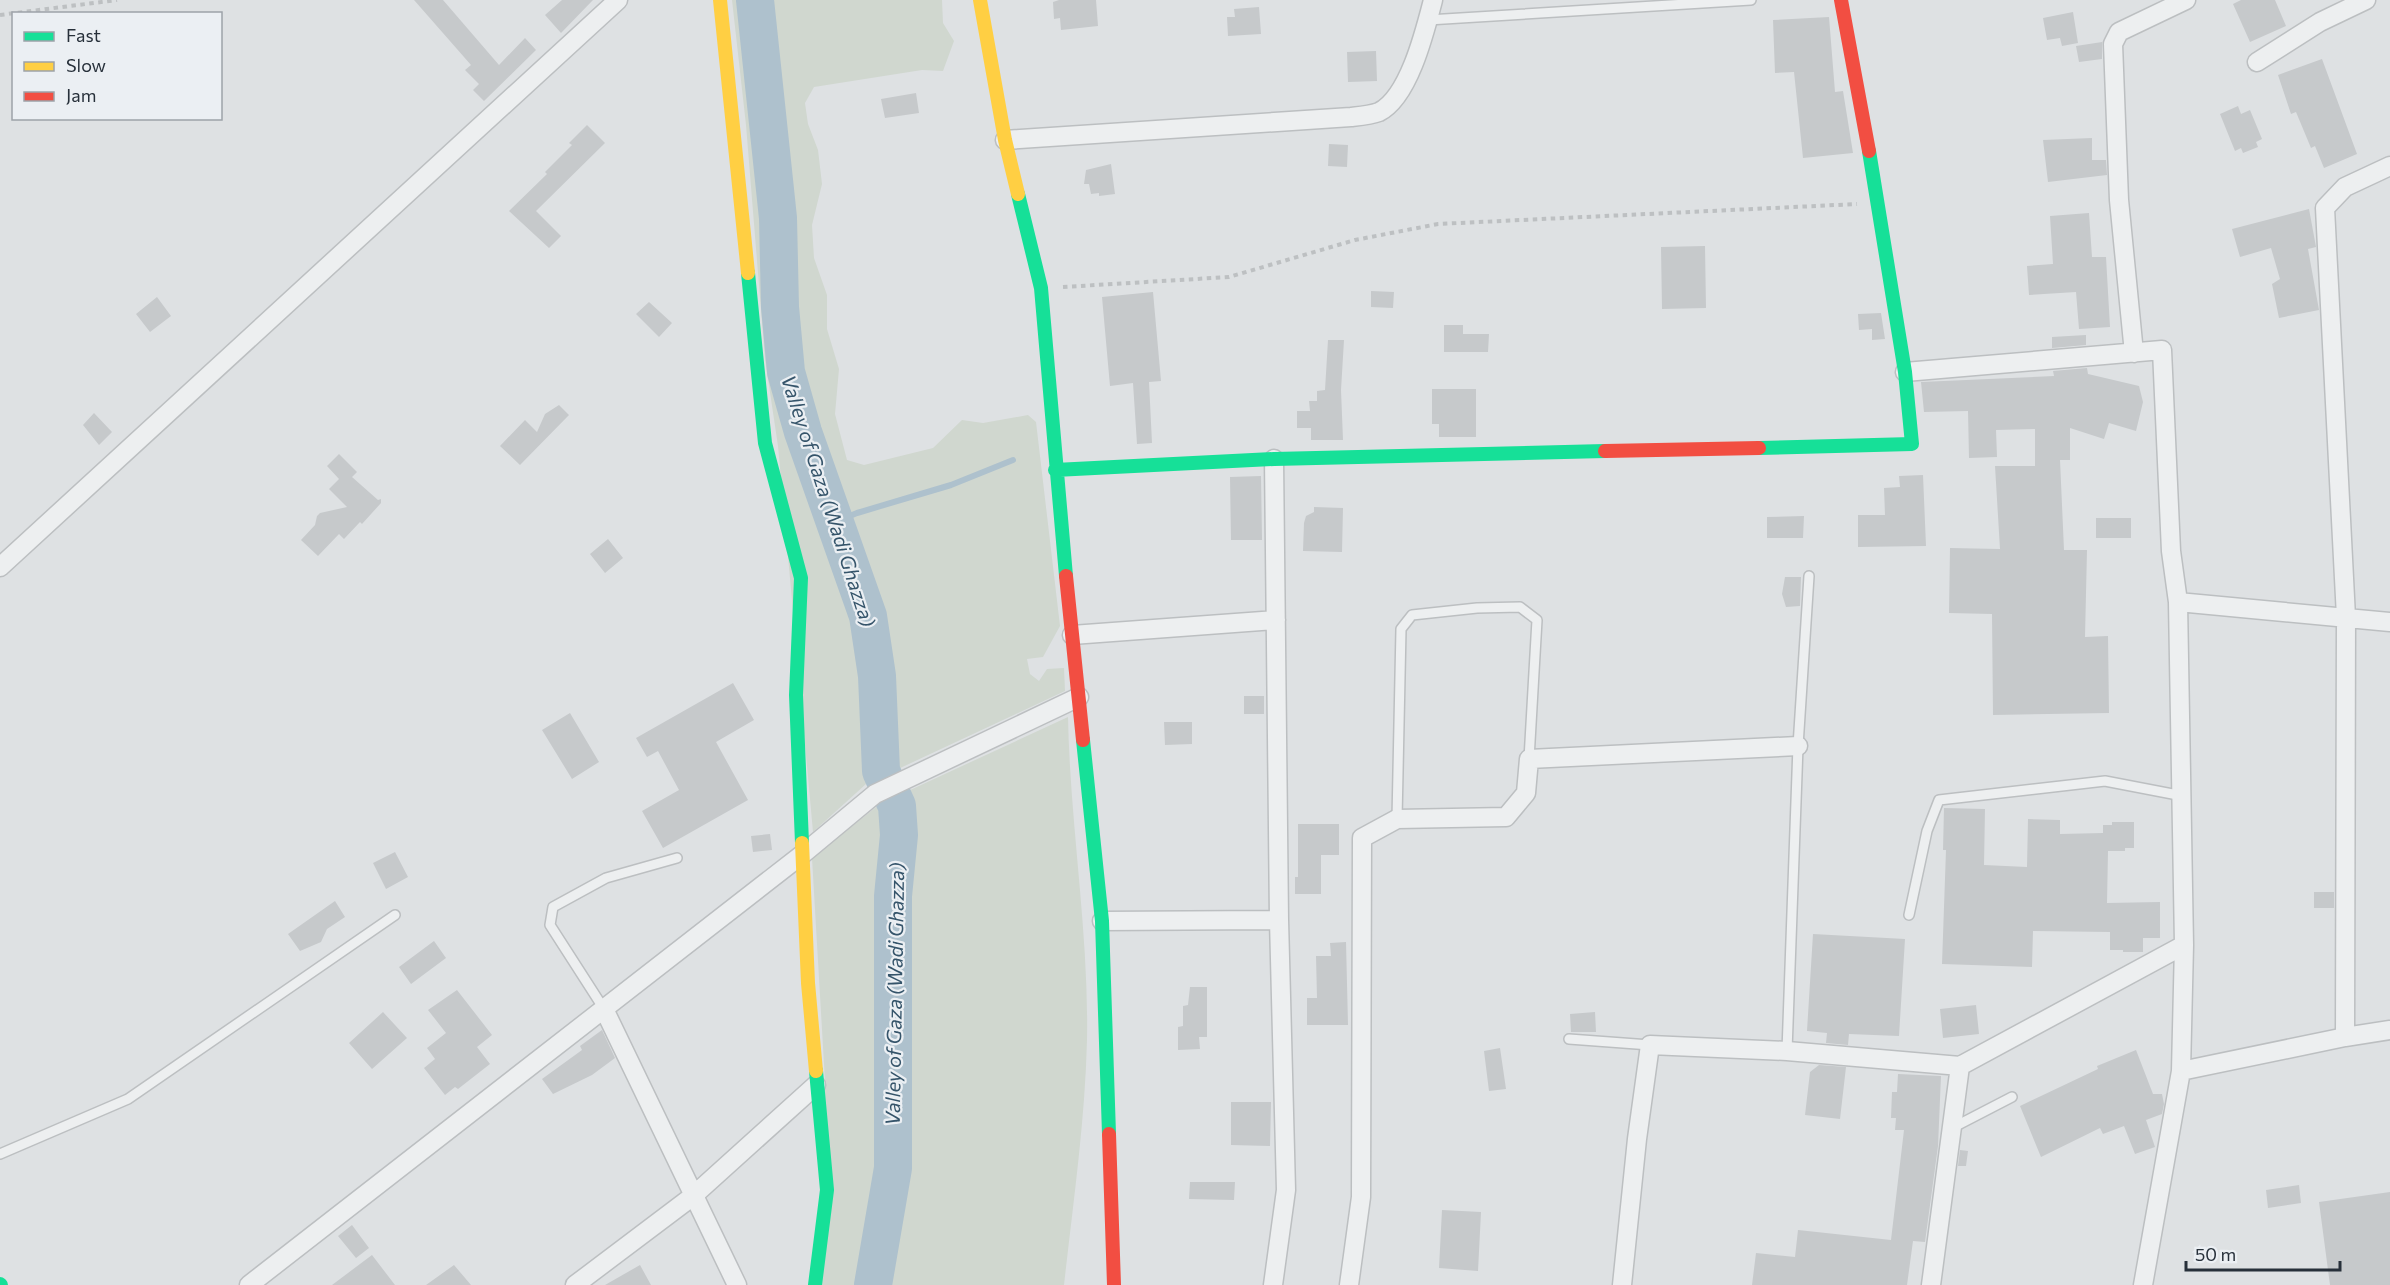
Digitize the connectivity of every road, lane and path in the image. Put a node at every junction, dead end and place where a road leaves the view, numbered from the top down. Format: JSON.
{"nodes":[{"id":1,"x":117,"y":0,"type":"edge"},
{"id":2,"x":618,"y":0,"type":"edge"},
{"id":3,"x":720,"y":0,"type":"edge"},
{"id":4,"x":980,"y":0,"type":"edge"},
{"id":5,"x":1433,"y":0,"type":"edge"},
{"id":6,"x":1751,"y":0,"type":"edge"},
{"id":7,"x":1841,"y":0,"type":"edge"},
{"id":8,"x":2186,"y":0,"type":"edge"},
{"id":9,"x":2366,"y":0,"type":"edge"},
{"id":10,"x":23,"y":12,"type":"edge"},
{"id":11,"x":1428,"y":20,"type":"junction"},
{"id":12,"x":2257,"y":62,"type":"dead end"},
{"id":13,"x":1005,"y":140,"type":"junction"},
{"id":14,"x":2390,"y":166,"type":"edge"},
{"id":15,"x":1879,"y":202,"type":"junction"},
{"id":16,"x":1041,"y":288,"type":"junction"},
{"id":17,"x":2134,"y":353,"type":"junction"},
{"id":18,"x":1905,"y":372,"type":"junction"},
{"id":19,"x":1274,"y":459,"type":"junction"},
{"id":20,"x":1055,"y":470,"type":"junction"},
{"id":21,"x":0,"y":567,"type":"edge"},
{"id":22,"x":1809,"y":576,"type":"dead end"},
{"id":23,"x":2178,"y":602,"type":"junction"},
{"id":24,"x":2346,"y":617,"type":"junction"},
{"id":25,"x":1276,"y":620,"type":"junction"},
{"id":26,"x":2390,"y":622,"type":"edge"},
{"id":27,"x":1072,"y":635,"type":"junction"},
{"id":28,"x":1078,"y":698,"type":"junction"},
{"id":29,"x":1798,"y":746,"type":"junction"},
{"id":30,"x":1529,"y":759,"type":"junction"},
{"id":31,"x":2183,"y":796,"type":"junction"},
{"id":32,"x":1397,"y":819,"type":"junction"},
{"id":33,"x":804,"y":854,"type":"junction"},
{"id":34,"x":677,"y":858,"type":"dead end"},
{"id":35,"x":395,"y":915,"type":"dead end"},
{"id":36,"x":1909,"y":915,"type":"dead end"},
{"id":37,"x":1279,"y":920,"type":"junction"},
{"id":38,"x":1102,"y":921,"type":"junction"},
{"id":39,"x":2184,"y":945,"type":"junction"},
{"id":40,"x":604,"y":1009,"type":"junction"},
{"id":41,"x":2390,"y":1030,"type":"edge"},
{"id":42,"x":2345,"y":1037,"type":"junction"},
{"id":43,"x":1569,"y":1039,"type":"dead end"},
{"id":44,"x":1650,"y":1045,"type":"junction"},
{"id":45,"x":1787,"y":1052,"type":"junction"},
{"id":46,"x":1960,"y":1066,"type":"junction"},
{"id":47,"x":2181,"y":1071,"type":"junction"},
{"id":48,"x":816,"y":1085,"type":"junction"},
{"id":49,"x":2012,"y":1097,"type":"dead end"},
{"id":50,"x":1954,"y":1127,"type":"junction"},
{"id":51,"x":0,"y":1154,"type":"edge"},
{"id":52,"x":693,"y":1196,"type":"junction"},
{"id":53,"x":249,"y":1285,"type":"edge"},
{"id":54,"x":575,"y":1285,"type":"edge"},
{"id":55,"x":737,"y":1285,"type":"edge"},
{"id":56,"x":814,"y":1285,"type":"edge"},
{"id":57,"x":1114,"y":1285,"type":"edge"},
{"id":58,"x":1273,"y":1285,"type":"edge"},
{"id":59,"x":1349,"y":1285,"type":"edge"},
{"id":60,"x":1622,"y":1285,"type":"edge"},
{"id":61,"x":1931,"y":1285,"type":"edge"},
{"id":62,"x":2144,"y":1285,"type":"edge"}],
"edges":[{"from":1,"to":10,"type":"path"},
{"from":2,"to":21,"type":"street"},
{"from":3,"to":33,"type":"street"},
{"from":4,"to":13,"type":"street"},
{"from":5,"to":11,"type":"street"},
{"from":6,"to":11,"type":"lane"},
{"from":7,"to":15,"type":"street"},
{"from":8,"to":17,"type":"street"},
{"from":9,"to":12,"type":"street"},
{"from":11,"to":13,"type":"street"},
{"from":13,"to":16,"type":"street"},
{"from":14,"to":24,"type":"street"},
{"from":15,"to":16,"type":"path"},
{"from":15,"to":18,"type":"street"},
{"from":16,"to":20,"type":"street"},
{"from":17,"to":18,"type":"street"},
{"from":17,"to":23,"type":"street"},
{"from":18,"to":19,"type":"street"},
{"from":19,"to":20,"type":"street"},
{"from":19,"to":25,"type":"street"},
{"from":20,"to":27,"type":"street"},
{"from":22,"to":29,"type":"lane"},
{"from":23,"to":24,"type":"street"},
{"from":23,"to":31,"type":"street"},
{"from":24,"to":26,"type":"street"},
{"from":24,"to":42,"type":"street"},
{"from":25,"to":27,"type":"street"},
{"from":25,"to":37,"type":"street"},
{"from":27,"to":28,"type":"street"},
{"from":28,"to":33,"type":"street"},
{"from":28,"to":38,"type":"street"},
{"from":29,"to":30,"type":"street"},
{"from":29,"to":45,"type":"lane"},
{"from":30,"to":32,"type":"street"},
{"from":30,"to":32,"type":"lane"},
{"from":31,"to":36,"type":"lane"},
{"from":31,"to":39,"type":"street"},
{"from":32,"to":59,"type":"street"},
{"from":33,"to":40,"type":"street"},
{"from":33,"to":48,"type":"street"},
{"from":34,"to":40,"type":"lane"},
{"from":35,"to":51,"type":"lane"},
{"from":37,"to":38,"type":"street"},
{"from":37,"to":58,"type":"street"},
{"from":38,"to":57,"type":"street"},
{"from":39,"to":46,"type":"street"},
{"from":39,"to":47,"type":"street"},
{"from":40,"to":52,"type":"street"},
{"from":40,"to":53,"type":"street"},
{"from":41,"to":42,"type":"street"},
{"from":42,"to":47,"type":"street"},
{"from":43,"to":44,"type":"lane"},
{"from":44,"to":45,"type":"street"},
{"from":44,"to":60,"type":"street"},
{"from":45,"to":46,"type":"street"},
{"from":46,"to":50,"type":"street"},
{"from":47,"to":62,"type":"street"},
{"from":48,"to":52,"type":"street"},
{"from":48,"to":56,"type":"street"},
{"from":49,"to":50,"type":"lane"},
{"from":50,"to":61,"type":"street"},
{"from":52,"to":54,"type":"street"},
{"from":52,"to":55,"type":"street"}]}
